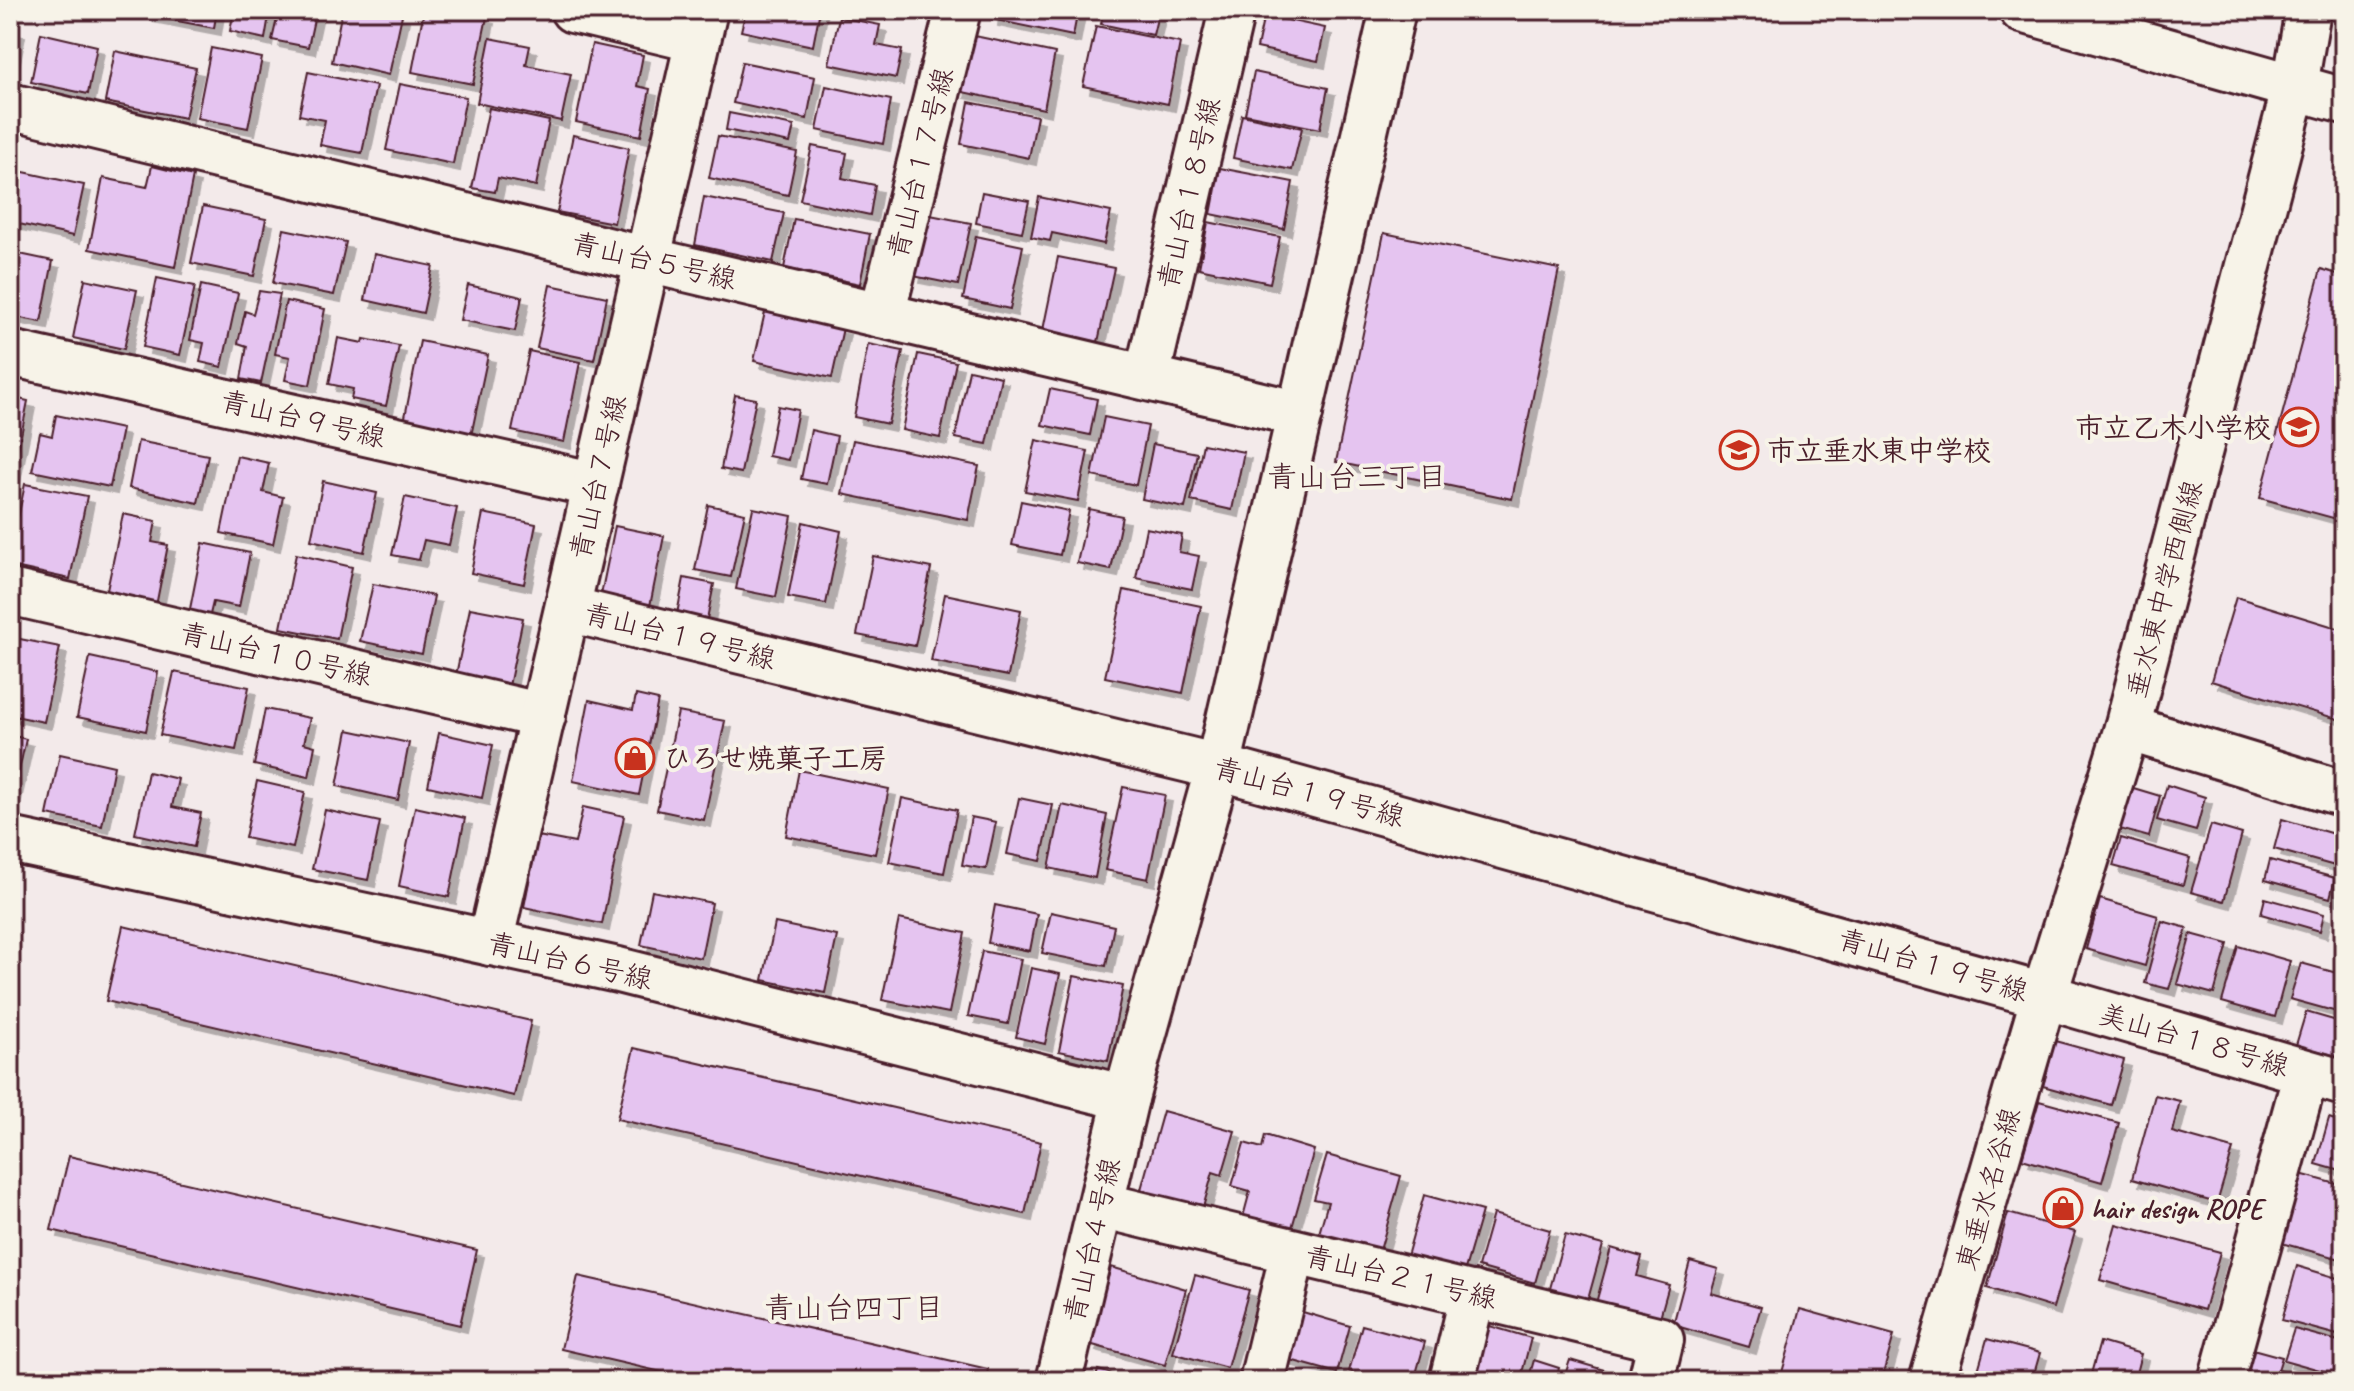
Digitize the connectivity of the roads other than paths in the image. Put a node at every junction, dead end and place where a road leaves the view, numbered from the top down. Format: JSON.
{"nodes":[{"id":1,"x":573,"y":10,"type":"edge"},
{"id":2,"x":958,"y":10,"type":"edge"},
{"id":3,"x":1232,"y":10,"type":"edge"},
{"id":4,"x":1393,"y":10,"type":"edge"},
{"id":5,"x":2022,"y":10,"type":"edge"},
{"id":6,"x":2308,"y":10,"type":"edge"},
{"id":7,"x":702,"y":25,"type":"edge"},
{"id":8,"x":2295,"y":86,"type":"junction"},
{"id":9,"x":2344,"y":101,"type":"edge"},
{"id":10,"x":10,"y":106,"type":"edge"},
{"id":11,"x":648,"y":260,"type":"junction"},
{"id":12,"x":882,"y":315,"type":"junction"},
{"id":13,"x":10,"y":353,"type":"edge"},
{"id":14,"x":1147,"y":377,"type":"junction"},
{"id":15,"x":1300,"y":414,"type":"junction"},
{"id":16,"x":596,"y":485,"type":"junction"},
{"id":17,"x":10,"y":592,"type":"edge"},
{"id":18,"x":568,"y":609,"type":"junction"},
{"id":19,"x":543,"y":716,"type":"junction"},
{"id":20,"x":2127,"y":728,"type":"junction"},
{"id":21,"x":1218,"y":767,"type":"junction"},
{"id":22,"x":2344,"y":794,"type":"edge"},
{"id":23,"x":10,"y":840,"type":"edge"},
{"id":24,"x":490,"y":943,"type":"junction"},
{"id":25,"x":2044,"y":996,"type":"junction"},
{"id":26,"x":2325,"y":1078,"type":"edge"},
{"id":27,"x":1126,"y":1098,"type":"junction"},
{"id":28,"x":1101,"y":1205,"type":"junction"},
{"id":29,"x":1293,"y":1252,"type":"junction"},
{"id":30,"x":1473,"y":1294,"type":"junction"},
{"id":31,"x":1059,"y":1381,"type":"edge"},
{"id":32,"x":1262,"y":1381,"type":"edge"},
{"id":33,"x":1452,"y":1381,"type":"edge"},
{"id":34,"x":1651,"y":1381,"type":"edge"},
{"id":35,"x":1932,"y":1381,"type":"edge"},
{"id":36,"x":2221,"y":1381,"type":"edge"}],
"edges":[{"from":1,"to":7,"type":"street"},
{"from":2,"to":12,"type":"street","name":"青山台１７号線"},
{"from":3,"to":14,"type":"street","name":"青山台１８号線"},
{"from":4,"to":15,"type":"street","name":"青山台４号線"},
{"from":5,"to":8,"type":"street"},
{"from":6,"to":8,"type":"street","name":"垂水東中学西側線"},
{"from":7,"to":11,"type":"street","name":"青山台７号線"},
{"from":8,"to":9,"type":"street"},
{"from":8,"to":20,"type":"street","name":"垂水東中学西側線"},
{"from":10,"to":11,"type":"street","name":"青山台５号線"},
{"from":11,"to":12,"type":"street","name":"青山台５号線"},
{"from":11,"to":16,"type":"street","name":"青山台７号線"},
{"from":12,"to":14,"type":"street","name":"青山台５号線"},
{"from":13,"to":16,"type":"street","name":"青山台９号線"},
{"from":14,"to":15,"type":"street","name":"青山台５号線"},
{"from":15,"to":21,"type":"street","name":"青山台４号線"},
{"from":16,"to":18,"type":"street","name":"青山台７号線"},
{"from":17,"to":19,"type":"street","name":"青山台１０号線"},
{"from":18,"to":19,"type":"street","name":"青山台７号線"},
{"from":18,"to":21,"type":"street","name":"青山台１９号線"},
{"from":19,"to":24,"type":"street","name":"青山台７号線"},
{"from":20,"to":22,"type":"street"},
{"from":20,"to":25,"type":"street","name":"垂水東中学西側線"},
{"from":21,"to":25,"type":"street","name":"青山台１９号線"},
{"from":21,"to":27,"type":"street","name":"青山台４号線"},
{"from":23,"to":24,"type":"street","name":"青山台６号線"},
{"from":24,"to":27,"type":"street","name":"青山台６号線"},
{"from":25,"to":26,"type":"street","name":"美山台１８号線"},
{"from":25,"to":35,"type":"street","name":"東垂水名谷線"},
{"from":26,"to":36,"type":"street"},
{"from":27,"to":28,"type":"street","name":"青山台４号線"},
{"from":28,"to":29,"type":"street","name":"青山台２１号線"},
{"from":28,"to":31,"type":"street","name":"青山台４号線"},
{"from":29,"to":30,"type":"street","name":"青山台２１号線"},
{"from":29,"to":32,"type":"street"},
{"from":30,"to":33,"type":"street"},
{"from":30,"to":34,"type":"street","name":"青山台２１号線"}]}
